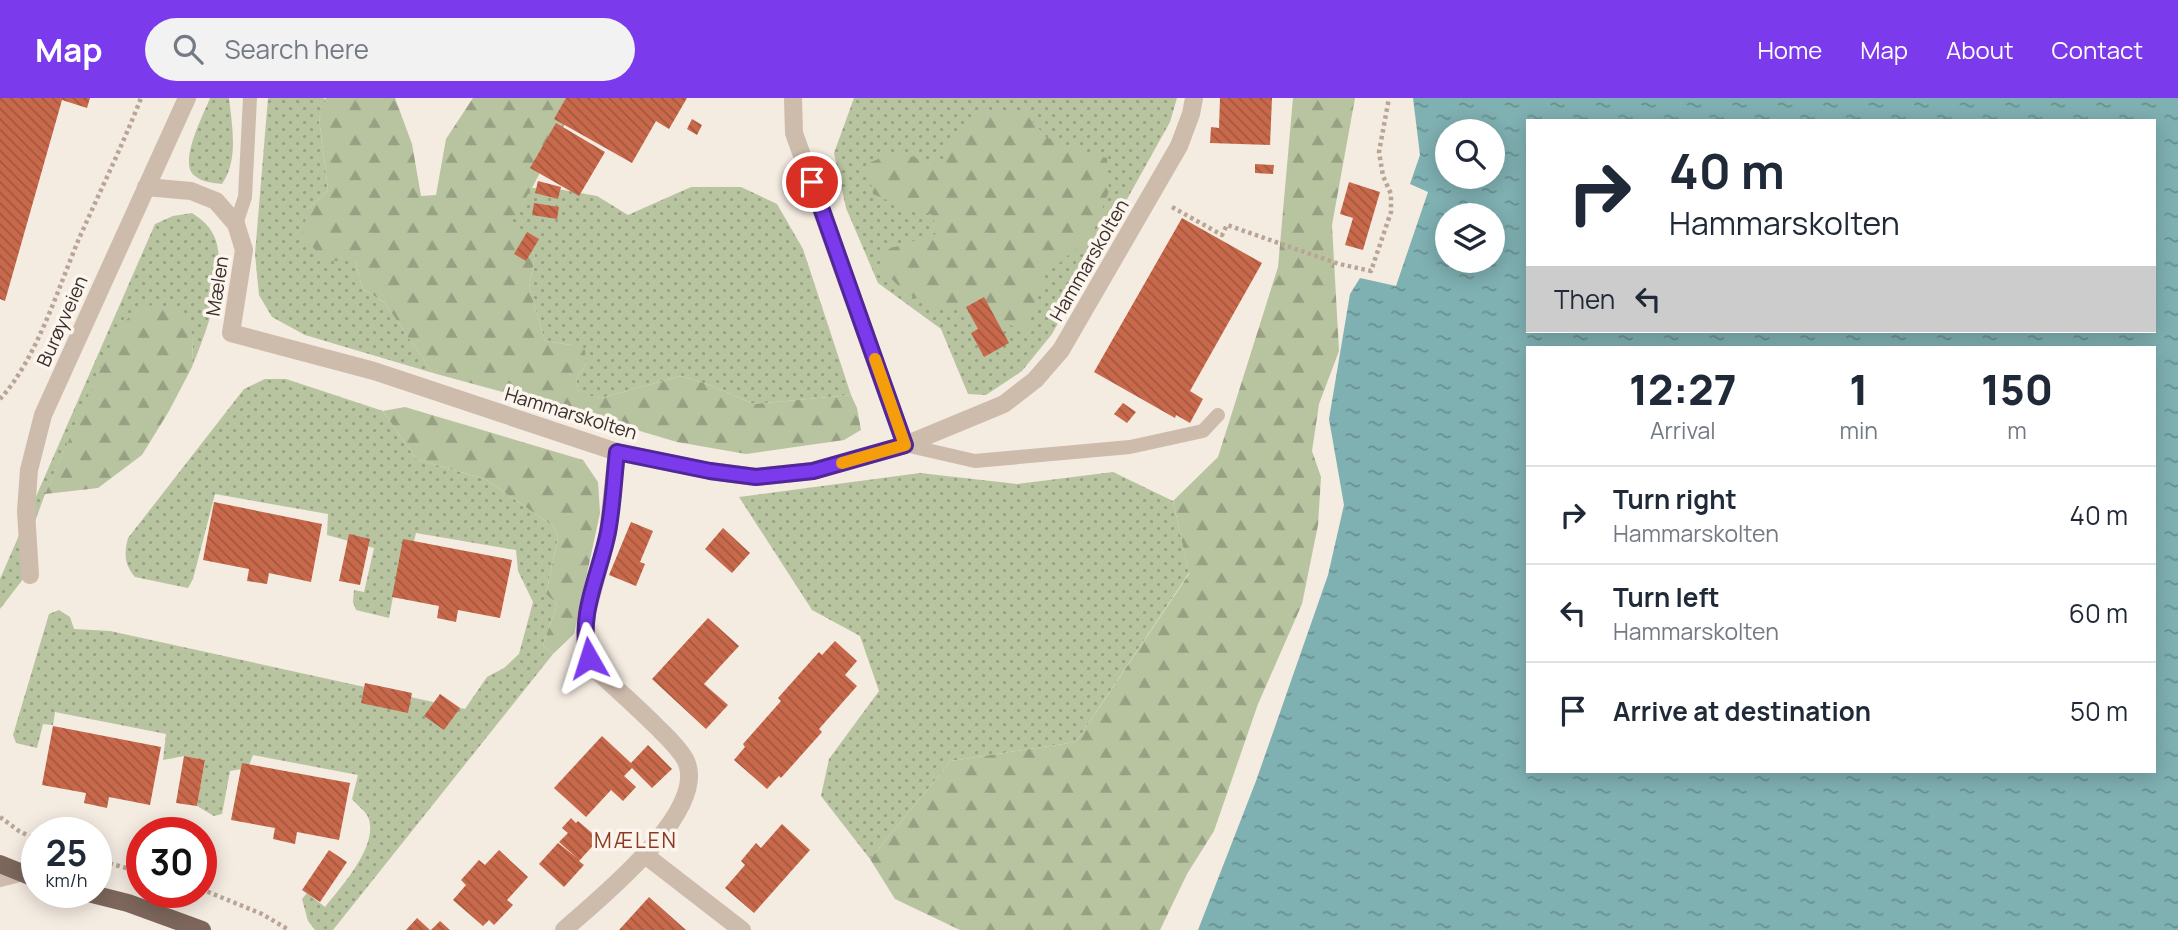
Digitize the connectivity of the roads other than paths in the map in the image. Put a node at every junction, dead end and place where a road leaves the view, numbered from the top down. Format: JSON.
{"nodes":[{"id":1,"x":187,"y":98,"type":"edge"},
{"id":2,"x":250,"y":98,"type":"edge"},
{"id":3,"x":793,"y":98,"type":"edge"},
{"id":4,"x":1194,"y":98,"type":"edge"},
{"id":5,"x":146,"y":187,"type":"junction"},
{"id":6,"x":236,"y":224,"type":"junction"},
{"id":7,"x":231,"y":332,"type":"joint"},
{"id":8,"x":1218,"y":415,"type":"dead end"},
{"id":9,"x":905,"y":445,"type":"junction"},
{"id":10,"x":617,"y":452,"type":"junction"},
{"id":11,"x":30,"y":575,"type":"dead end"},
{"id":12,"x":645,"y":855,"type":"junction"},
{"id":13,"x":0,"y":864,"type":"edge"},
{"id":14,"x":19,"y":873,"type":"joint"},
{"id":15,"x":0,"y":878,"type":"edge"},
{"id":16,"x":112,"y":899,"type":"edge"},
{"id":17,"x":202,"y":930,"type":"edge"},
{"id":18,"x":564,"y":930,"type":"edge"},
{"id":19,"x":742,"y":930,"type":"edge"}],
"edges":[{"from":1,"to":5,"type":"street","name":"Burøyveien"},
{"from":2,"to":6,"type":"lane"},
{"from":3,"to":9,"type":"street"},
{"from":4,"to":9,"type":"street","name":"Hammarskolten"},
{"from":5,"to":6,"type":"street"},
{"from":5,"to":11,"type":"street","name":"Burøyveien"},
{"from":6,"to":7,"type":"street","name":"Mælen"},
{"from":7,"to":10,"type":"street","name":"Hammarskolten"},
{"from":8,"to":9,"type":"lane"},
{"from":9,"to":10,"type":"street","name":"Hammarskolten"},
{"from":10,"to":12,"type":"street"},
{"from":12,"to":18,"type":"street"},
{"from":12,"to":19,"type":"street"},
{"from":13,"to":14,"type":"main road"},
{"from":14,"to":15,"type":"street"},
{"from":16,"to":17,"type":"main road"}]}
